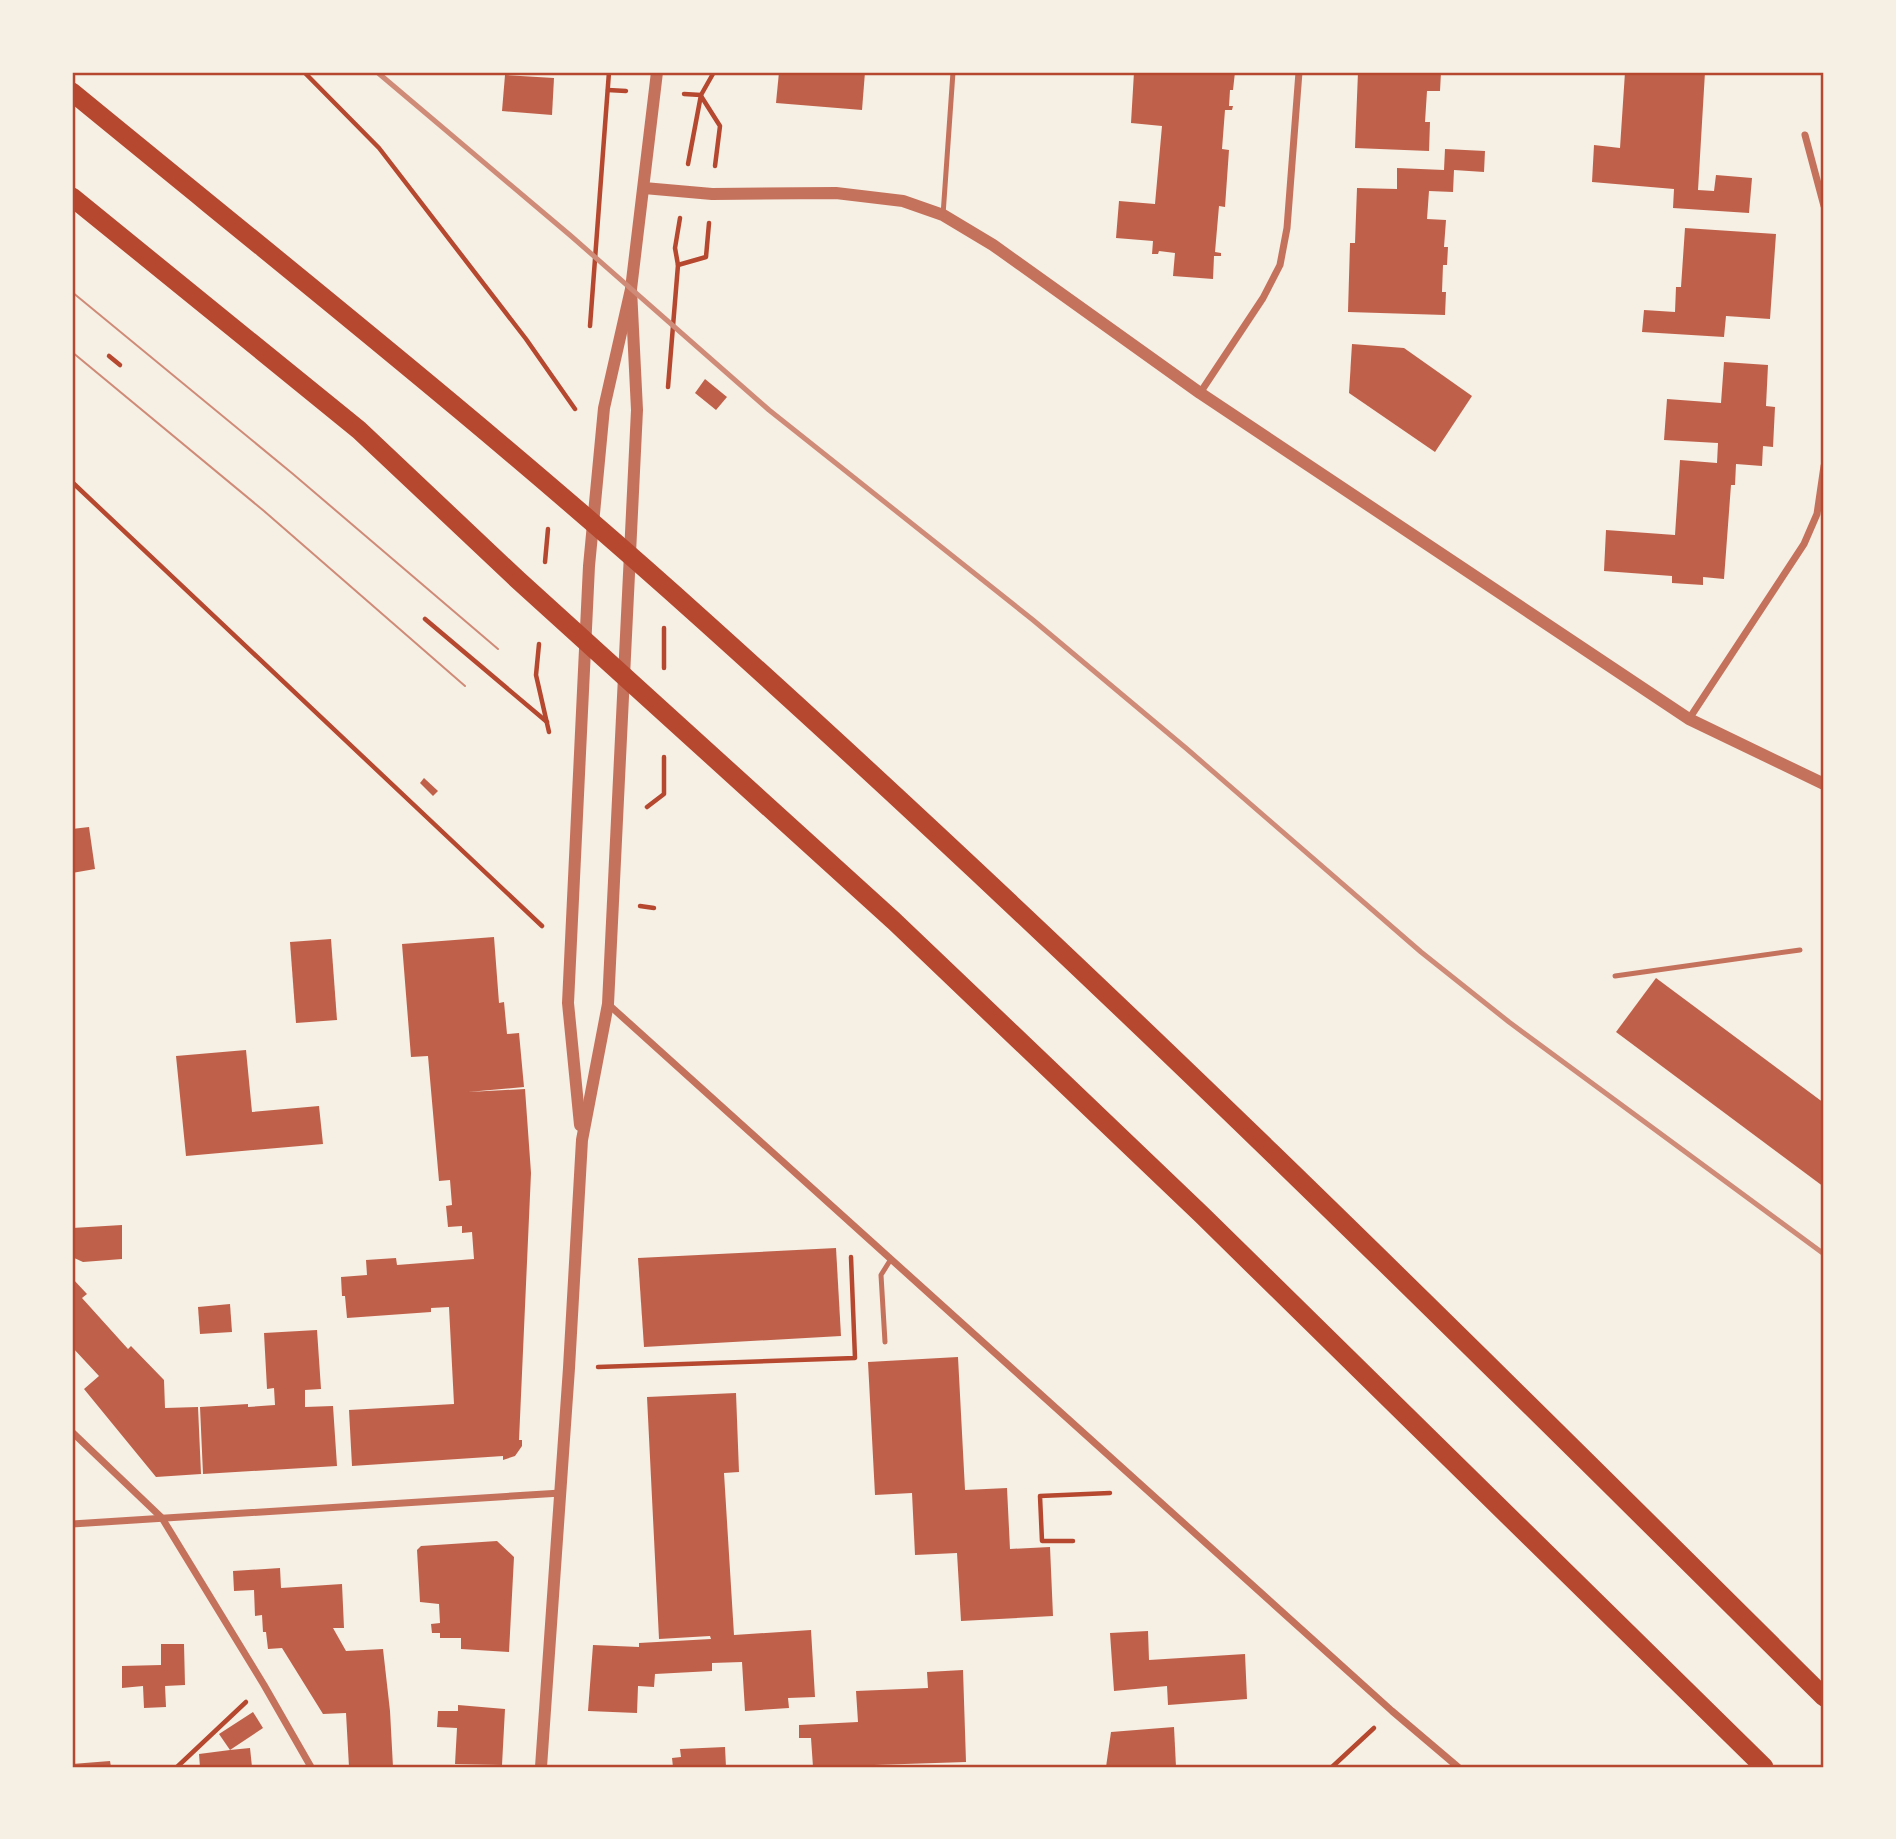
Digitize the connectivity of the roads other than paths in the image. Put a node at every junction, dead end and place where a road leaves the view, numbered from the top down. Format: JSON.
{"nodes":[{"id":1,"x":657,"y":72,"type":"edge"},
{"id":2,"x":953,"y":72,"type":"edge"},
{"id":3,"x":1299,"y":72,"type":"edge"},
{"id":4,"x":72,"y":92,"type":"edge"},
{"id":5,"x":1805,"y":135,"type":"dead end"},
{"id":6,"x":644,"y":188,"type":"junction"},
{"id":7,"x":72,"y":197,"type":"edge"},
{"id":8,"x":1824,"y":206,"type":"edge"},
{"id":9,"x":943,"y":215,"type":"junction"},
{"id":10,"x":631,"y":289,"type":"junction"},
{"id":11,"x":1200,"y":393,"type":"junction"},
{"id":12,"x":1824,"y":466,"type":"edge"},
{"id":13,"x":1689,"y":719,"type":"junction"},
{"id":14,"x":1824,"y":785,"type":"edge"},
{"id":15,"x":1800,"y":950,"type":"dead end"},
{"id":16,"x":1615,"y":976,"type":"dead end"},
{"id":17,"x":608,"y":1004,"type":"junction"},
{"id":18,"x":582,"y":1140,"type":"junction"},
{"id":19,"x":891,"y":1259,"type":"junction"},
{"id":20,"x":885,"y":1342,"type":"dead end"},
{"id":21,"x":72,"y":1432,"type":"edge"},
{"id":22,"x":561,"y":1493,"type":"junction"},
{"id":23,"x":162,"y":1518,"type":"junction"},
{"id":24,"x":72,"y":1524,"type":"edge"},
{"id":25,"x":1824,"y":1697,"type":"edge"},
{"id":26,"x":312,"y":1767,"type":"edge"},
{"id":27,"x":541,"y":1767,"type":"edge"},
{"id":28,"x":1458,"y":1767,"type":"edge"},
{"id":29,"x":1764,"y":1767,"type":"edge"}],
"edges":[{"from":1,"to":6,"type":"street"},
{"from":2,"to":9,"type":"lane"},
{"from":3,"to":11,"type":"street"},
{"from":4,"to":25,"type":"highway"},
{"from":5,"to":8,"type":"street"},
{"from":6,"to":9,"type":"street"},
{"from":6,"to":10,"type":"street"},
{"from":7,"to":29,"type":"highway"},
{"from":9,"to":11,"type":"street"},
{"from":10,"to":17,"type":"street"},
{"from":10,"to":18,"type":"street"},
{"from":11,"to":13,"type":"street"},
{"from":12,"to":13,"type":"street"},
{"from":13,"to":14,"type":"street"},
{"from":15,"to":16,"type":"lane"},
{"from":17,"to":18,"type":"street"},
{"from":17,"to":19,"type":"street"},
{"from":18,"to":22,"type":"street"},
{"from":19,"to":20,"type":"lane"},
{"from":19,"to":28,"type":"street"},
{"from":21,"to":23,"type":"street"},
{"from":22,"to":23,"type":"street"},
{"from":22,"to":27,"type":"street"},
{"from":23,"to":24,"type":"street"},
{"from":23,"to":26,"type":"street"}]}
